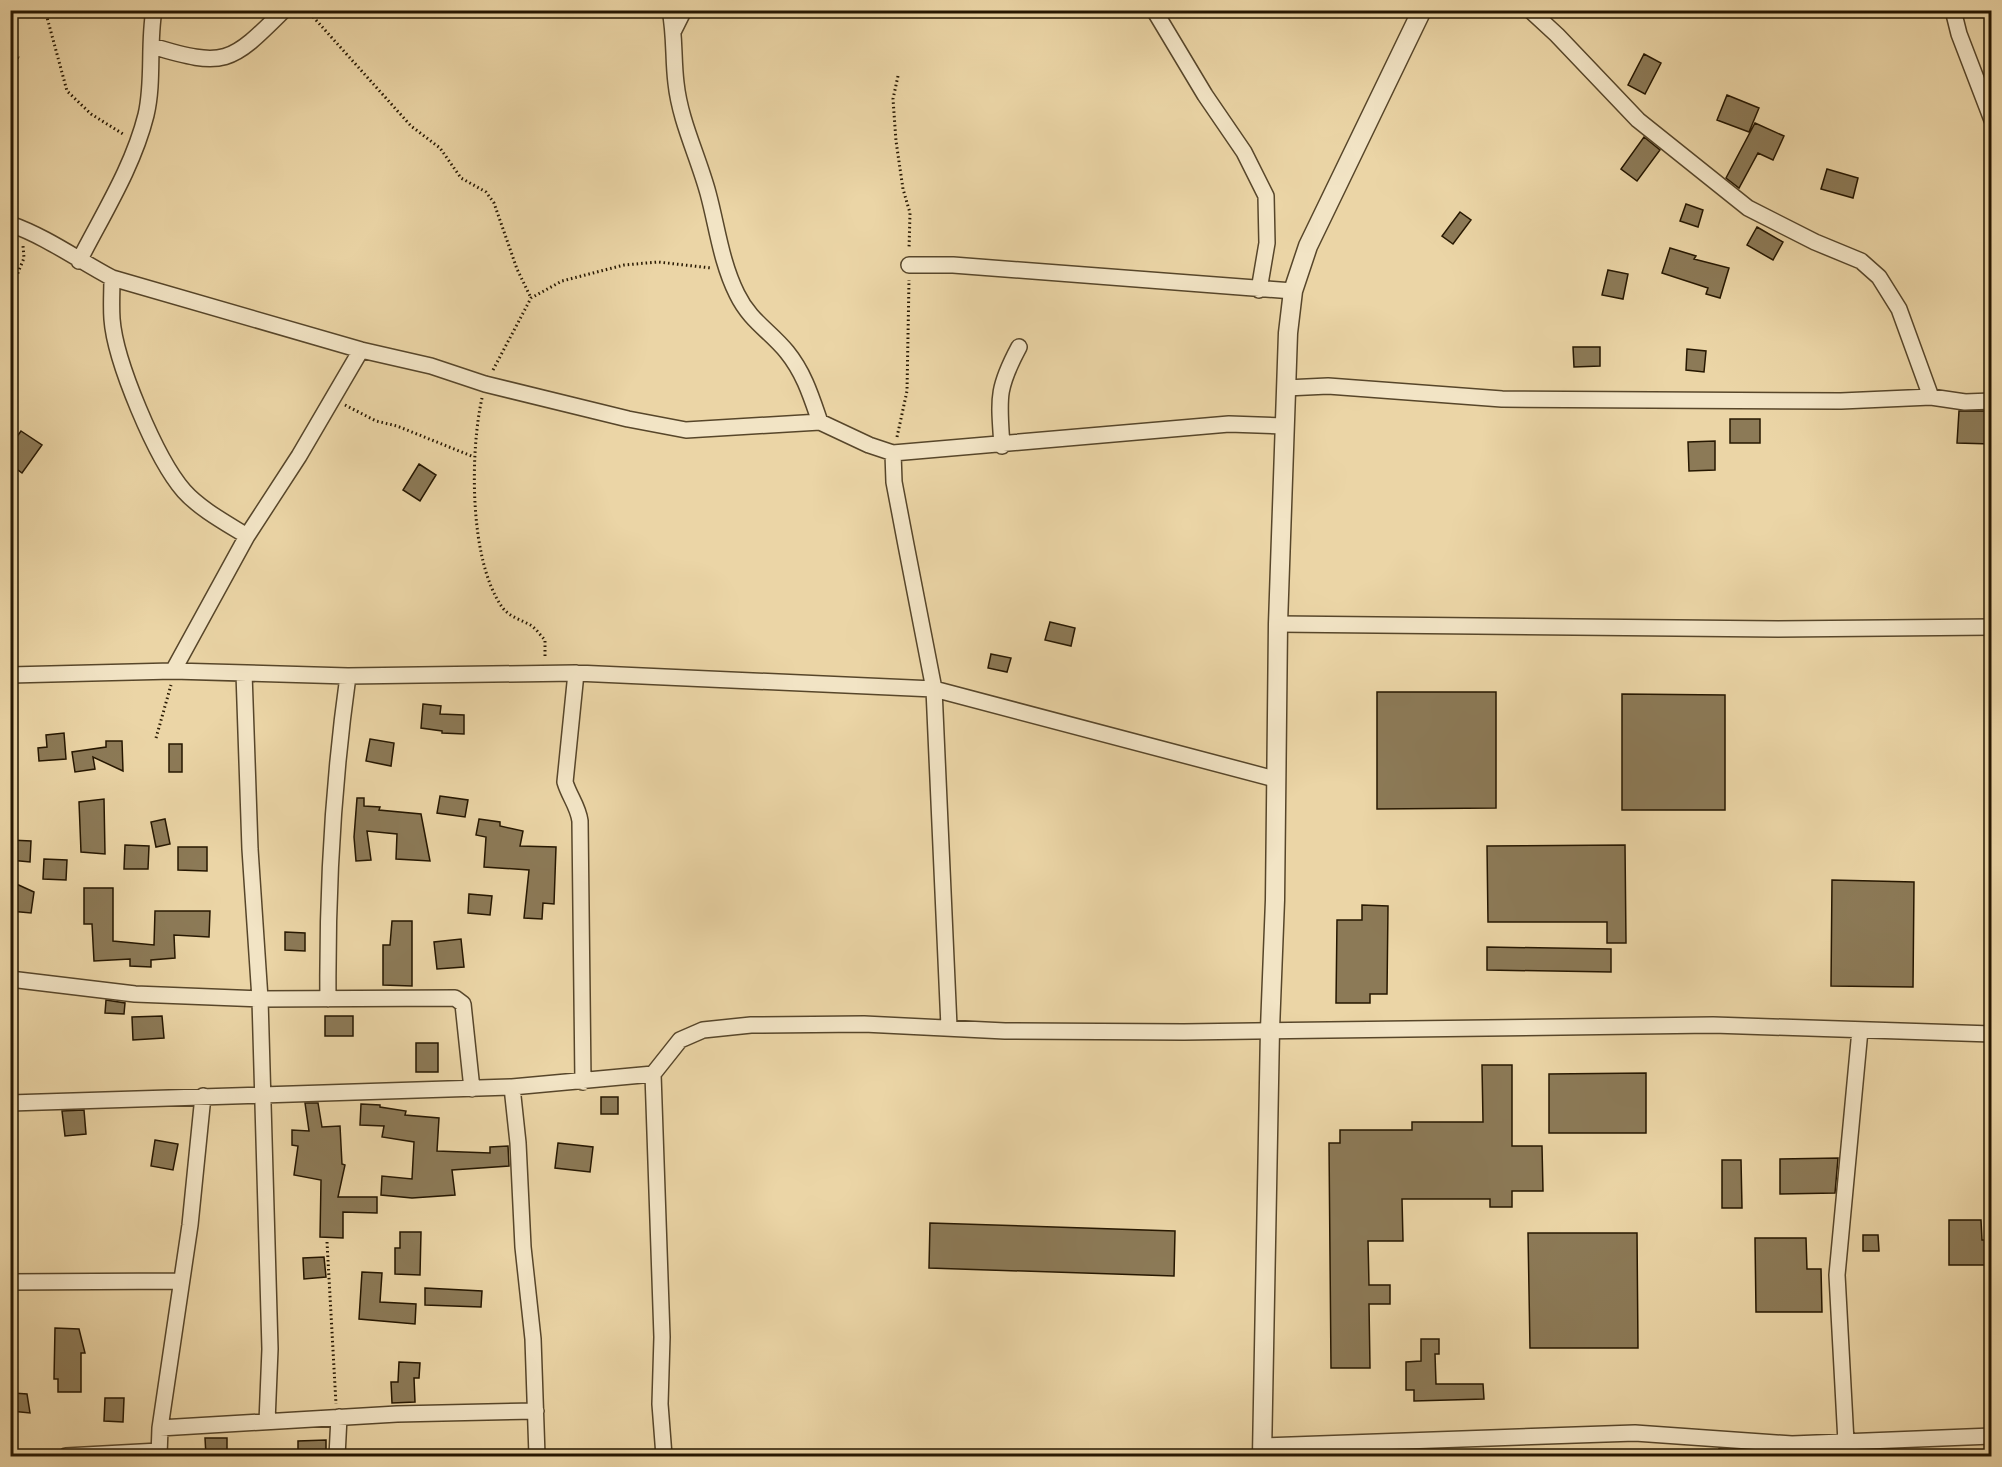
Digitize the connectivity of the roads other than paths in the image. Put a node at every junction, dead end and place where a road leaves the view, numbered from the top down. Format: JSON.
{"nodes":[{"id":1,"x":154,"y":10,"type":"edge"},
{"id":2,"x":284,"y":10,"type":"edge"},
{"id":3,"x":670,"y":10,"type":"edge"},
{"id":4,"x":684,"y":10,"type":"edge"},
{"id":5,"x":1154,"y":10,"type":"edge"},
{"id":6,"x":1422,"y":10,"type":"edge"},
{"id":7,"x":1530,"y":10,"type":"edge"},
{"id":8,"x":1953,"y":10,"type":"edge"},
{"id":9,"x":674,"y":30,"type":"junction"},
{"id":10,"x":152,"y":46,"type":"junction"},
{"id":11,"x":1992,"y":120,"type":"edge"},
{"id":12,"x":10,"y":224,"type":"edge"},
{"id":13,"x":79,"y":261,"type":"junction"},
{"id":14,"x":909,"y":266,"type":"dead end"},
{"id":15,"x":112,"y":278,"type":"junction"},
{"id":16,"x":1259,"y":290,"type":"junction"},
{"id":17,"x":1293,"y":291,"type":"junction"},
{"id":18,"x":1019,"y":347,"type":"dead end"},
{"id":19,"x":361,"y":350,"type":"junction"},
{"id":20,"x":1286,"y":388,"type":"junction"},
{"id":21,"x":1931,"y":397,"type":"junction"},
{"id":22,"x":1992,"y":401,"type":"edge"},
{"id":23,"x":820,"y":422,"type":"junction"},
{"id":24,"x":1283,"y":426,"type":"junction"},
{"id":25,"x":1002,"y":446,"type":"junction"},
{"id":26,"x":893,"y":453,"type":"junction"},
{"id":27,"x":247,"y":536,"type":"junction"},
{"id":28,"x":1278,"y":624,"type":"junction"},
{"id":29,"x":1992,"y":627,"type":"edge"},
{"id":30,"x":173,"y":671,"type":"junction"},
{"id":31,"x":576,"y":673,"type":"junction"},
{"id":32,"x":244,"y":674,"type":"junction"},
{"id":33,"x":10,"y":675,"type":"edge"},
{"id":34,"x":348,"y":676,"type":"junction"},
{"id":35,"x":934,"y":689,"type":"junction"},
{"id":36,"x":1275,"y":779,"type":"junction"},
{"id":37,"x":10,"y":979,"type":"edge"},
{"id":38,"x":260,"y":999,"type":"junction"},
{"id":39,"x":328,"y":999,"type":"junction"},
{"id":40,"x":949,"y":1027,"type":"junction"},
{"id":41,"x":1270,"y":1029,"type":"junction"},
{"id":42,"x":1860,"y":1030,"type":"junction"},
{"id":43,"x":1992,"y":1034,"type":"edge"},
{"id":44,"x":653,"y":1074,"type":"junction"},
{"id":45,"x":583,"y":1082,"type":"junction"},
{"id":46,"x":512,"y":1087,"type":"junction"},
{"id":47,"x":472,"y":1089,"type":"junction"},
{"id":48,"x":203,"y":1096,"type":"junction"},
{"id":49,"x":261,"y":1096,"type":"junction"},
{"id":50,"x":10,"y":1103,"type":"edge"},
{"id":51,"x":181,"y":1281,"type":"junction"},
{"id":52,"x":10,"y":1282,"type":"edge"},
{"id":53,"x":536,"y":1411,"type":"junction"},
{"id":54,"x":339,"y":1417,"type":"junction"},
{"id":55,"x":267,"y":1422,"type":"junction"},
{"id":56,"x":160,"y":1428,"type":"junction"},
{"id":57,"x":1992,"y":1436,"type":"edge"},
{"id":58,"x":1846,"y":1442,"type":"junction"},
{"id":59,"x":1262,"y":1451,"type":"edge"},
{"id":60,"x":159,"y":1454,"type":"edge"},
{"id":61,"x":66,"y":1456,"type":"edge"},
{"id":62,"x":338,"y":1456,"type":"edge"},
{"id":63,"x":537,"y":1456,"type":"edge"},
{"id":64,"x":664,"y":1456,"type":"edge"}],
"edges":[{"from":1,"to":10,"type":"street"},
{"from":2,"to":10,"type":"street"},
{"from":3,"to":9,"type":"street"},
{"from":4,"to":9,"type":"street"},
{"from":5,"to":16,"type":"street"},
{"from":6,"to":17,"type":"street"},
{"from":7,"to":21,"type":"street"},
{"from":8,"to":11,"type":"street"},
{"from":9,"to":23,"type":"street"},
{"from":10,"to":13,"type":"street"},
{"from":12,"to":13,"type":"street"},
{"from":13,"to":15,"type":"street"},
{"from":14,"to":16,"type":"street"},
{"from":15,"to":19,"type":"street"},
{"from":15,"to":27,"type":"street"},
{"from":16,"to":17,"type":"street"},
{"from":17,"to":20,"type":"street"},
{"from":18,"to":25,"type":"street"},
{"from":19,"to":23,"type":"street"},
{"from":19,"to":27,"type":"street"},
{"from":20,"to":21,"type":"street"},
{"from":20,"to":24,"type":"street"},
{"from":21,"to":22,"type":"street"},
{"from":23,"to":26,"type":"street"},
{"from":24,"to":25,"type":"street"},
{"from":24,"to":28,"type":"street"},
{"from":25,"to":26,"type":"street"},
{"from":26,"to":35,"type":"street"},
{"from":27,"to":30,"type":"street"},
{"from":28,"to":29,"type":"street"},
{"from":28,"to":36,"type":"street"},
{"from":30,"to":32,"type":"street"},
{"from":30,"to":33,"type":"street"},
{"from":31,"to":34,"type":"street"},
{"from":31,"to":35,"type":"street"},
{"from":31,"to":45,"type":"street"},
{"from":32,"to":34,"type":"street"},
{"from":32,"to":38,"type":"street"},
{"from":34,"to":39,"type":"street"},
{"from":35,"to":36,"type":"street"},
{"from":35,"to":40,"type":"street"},
{"from":36,"to":41,"type":"street"},
{"from":37,"to":38,"type":"street"},
{"from":38,"to":39,"type":"street"},
{"from":38,"to":49,"type":"street"},
{"from":39,"to":47,"type":"street"},
{"from":40,"to":41,"type":"street"},
{"from":40,"to":44,"type":"street"},
{"from":41,"to":42,"type":"street"},
{"from":41,"to":59,"type":"street"},
{"from":42,"to":43,"type":"street"},
{"from":42,"to":58,"type":"street"},
{"from":44,"to":45,"type":"street"},
{"from":44,"to":64,"type":"street"},
{"from":45,"to":46,"type":"street"},
{"from":46,"to":47,"type":"street"},
{"from":46,"to":53,"type":"street"},
{"from":47,"to":49,"type":"street"},
{"from":48,"to":49,"type":"street"},
{"from":48,"to":50,"type":"street"},
{"from":48,"to":51,"type":"street"},
{"from":49,"to":55,"type":"street"},
{"from":51,"to":52,"type":"street"},
{"from":51,"to":56,"type":"street"},
{"from":53,"to":54,"type":"street"},
{"from":53,"to":63,"type":"street"},
{"from":54,"to":55,"type":"street"},
{"from":54,"to":62,"type":"street"},
{"from":55,"to":56,"type":"street"},
{"from":56,"to":60,"type":"street"},
{"from":57,"to":58,"type":"street"},
{"from":58,"to":59,"type":"street"},
{"from":60,"to":61,"type":"street"}]}
